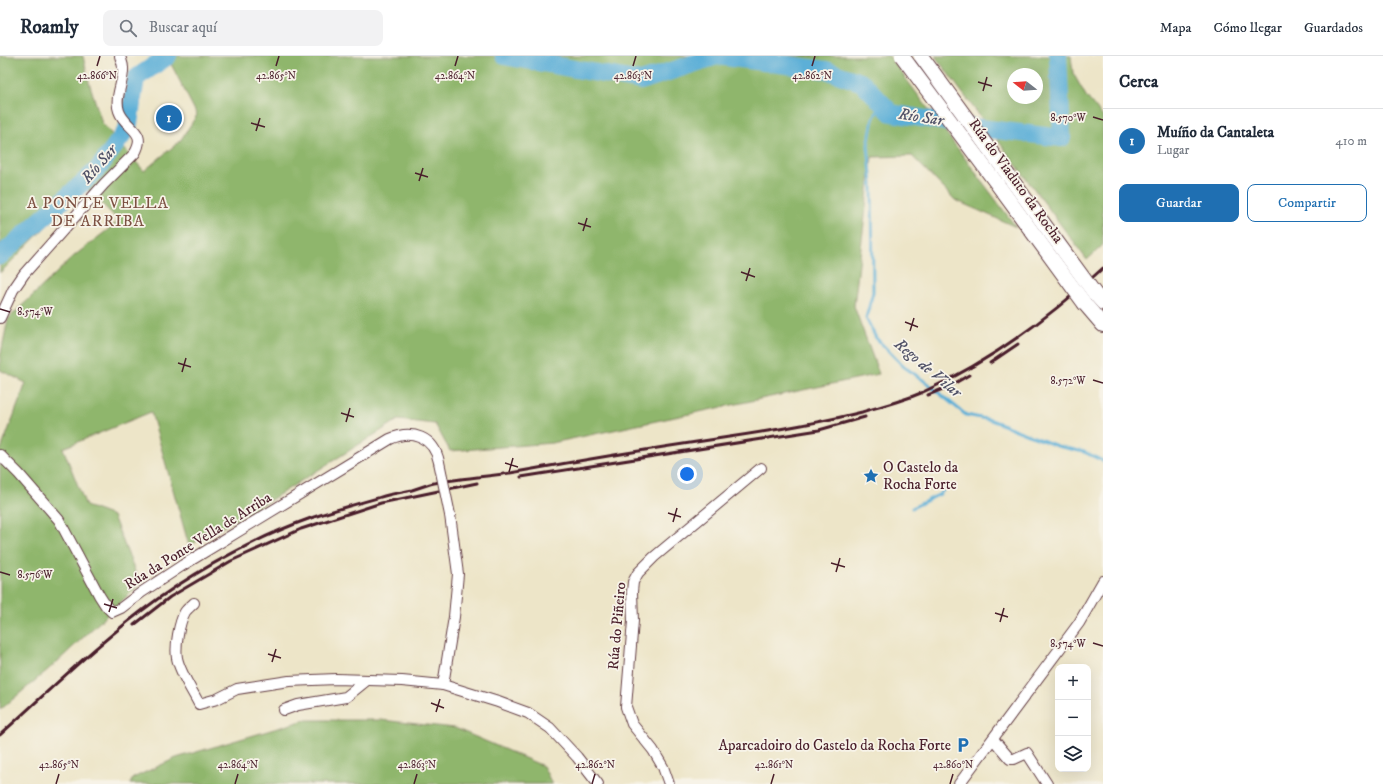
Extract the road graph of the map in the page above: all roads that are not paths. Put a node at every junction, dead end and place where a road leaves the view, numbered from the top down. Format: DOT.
graph roads {
  1 [pos="120,56"];
  2 [pos="902,56"];
  3 [pos="921,56"];
  4 [pos="1100,296"];
  5 [pos="0,318"];
  6 [pos="1102,327"];
  7 [pos="0,455"];
  8 [pos="761,468"];
  9 [pos="1103,581"];
  10 [pos="194,603"];
  11 [pos="367,680"];
  12 [pos="443,685"];
  13 [pos="284,710"];
  14 [pos="993,739"];
  15 [pos="598,784"];
  16 [pos="669,784"];
  17 [pos="959,784"];
  18 [pos="1046,784"];
  1 -- 5 [label="street"];
  2 -- 6 [label="highway, Rúa do Viaduto da Rocha, bridge"];
  3 -- 4 [label="highway, Rúa do Viaduto da Rocha, bridge"];
  7 -- 12 [label="street, Rúa da Ponte Vella de Arriba, bridge"];
  8 -- 16 [label="street, Rúa do Piñeiro"];
  9 -- 14 [label="street"];
  10 -- 11 [label="street"];
  11 -- 12 [label="street"];
  11 -- 13 [label="street"];
  12 -- 15 [label="street"];
  14 -- 17 [label="street"];
  14 -- 18 [label="street"];
}
